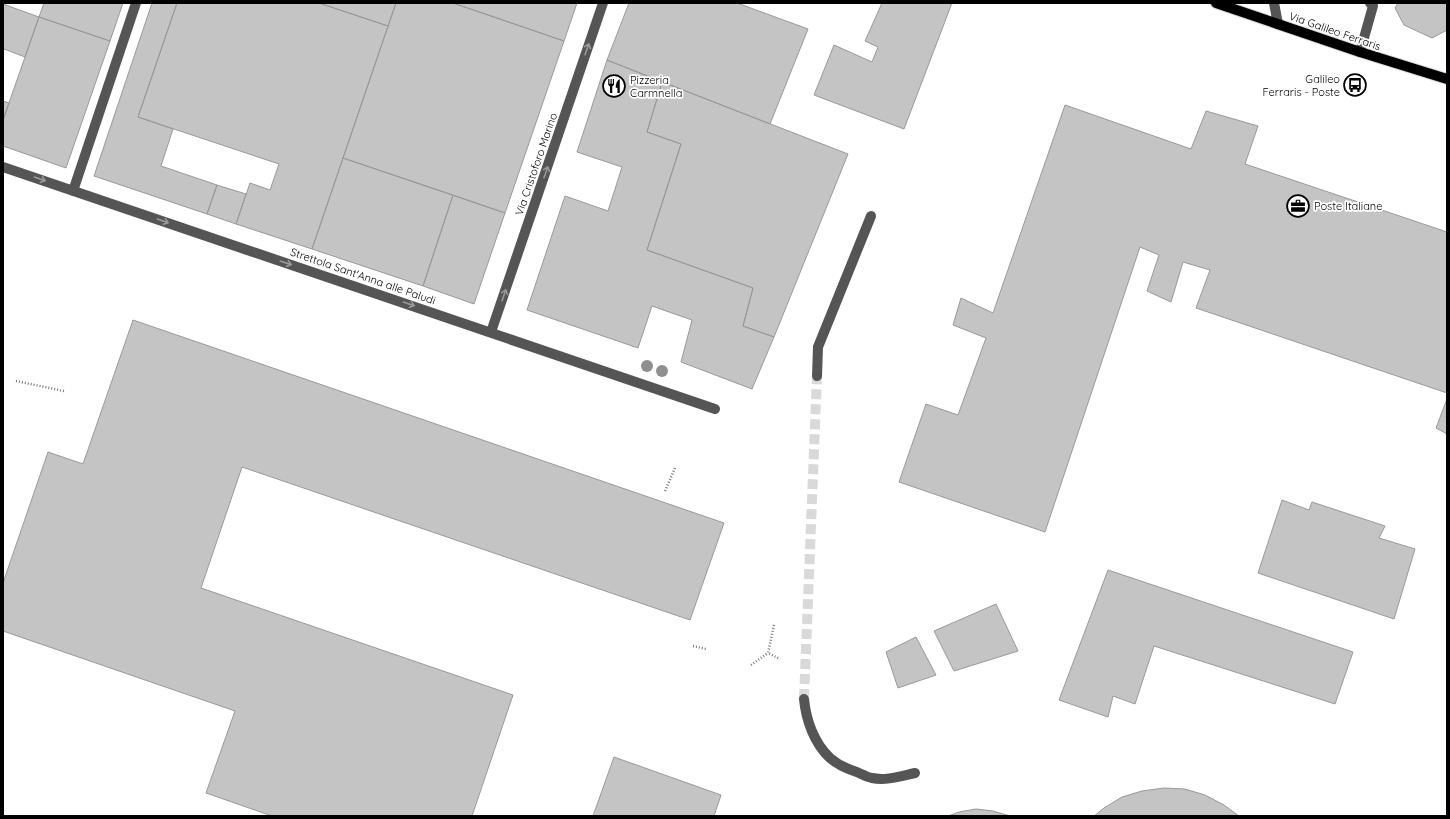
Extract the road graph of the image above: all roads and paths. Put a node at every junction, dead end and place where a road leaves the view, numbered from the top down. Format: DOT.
graph roads {
  1 [pos="136,3"];
  2 [pos="603,3"];
  3 [pos="1216,3"];
  4 [pos="1274,3"];
  5 [pos="1370,3"];
  6 [pos="1278,24"];
  7 [pos="1360,52"];
  8 [pos="1447,80"];
  9 [pos="3,167"];
  10 [pos="73,191"];
  11 [pos="872,216"];
  12 [pos="492,332"];
  13 [pos="817,376"];
  14 [pos="16,381"];
  15 [pos="64,391"];
  16 [pos="715,409"];
  17 [pos="675,468"];
  18 [pos="665,491"];
  19 [pos="774,625"];
  20 [pos="693,646"];
  21 [pos="706,650"];
  22 [pos="768,653"];
  23 [pos="780,659"];
  24 [pos="751,665"];
  25 [pos="804,699"];
  26 [pos="915,773"];
  1 -- 10 [label="street"];
  12 -- 2 [label="street, Via Cristoforo Marino, one-way"];
  3 -- 6 [label="main road, Via Galileo Ferraris"];
  4 -- 6 [label="street"];
  5 -- 7 [label="street"];
  6 -- 7 [label="main road, Via Galileo Ferraris"];
  7 -- 8 [label="main road, Via Galileo Ferraris"];
  9 -- 10 [label="street, Strettola Sant'Anna alle Paludi, one-way"];
  10 -- 12 [label="street, Strettola Sant'Anna alle Paludi, one-way"];
  11 -- 13 [label="street"];
  12 -- 16 [label="street, Strettola Sant'Anna alle Paludi"];
  14 -- 15 [label="path"];
  17 -- 18 [label="path"];
  19 -- 22 [label="path"];
  20 -- 21 [label="path"];
  22 -- 23 [label="path"];
  22 -- 24 [label="path"];
  25 -- 26 [label="street"];
}
